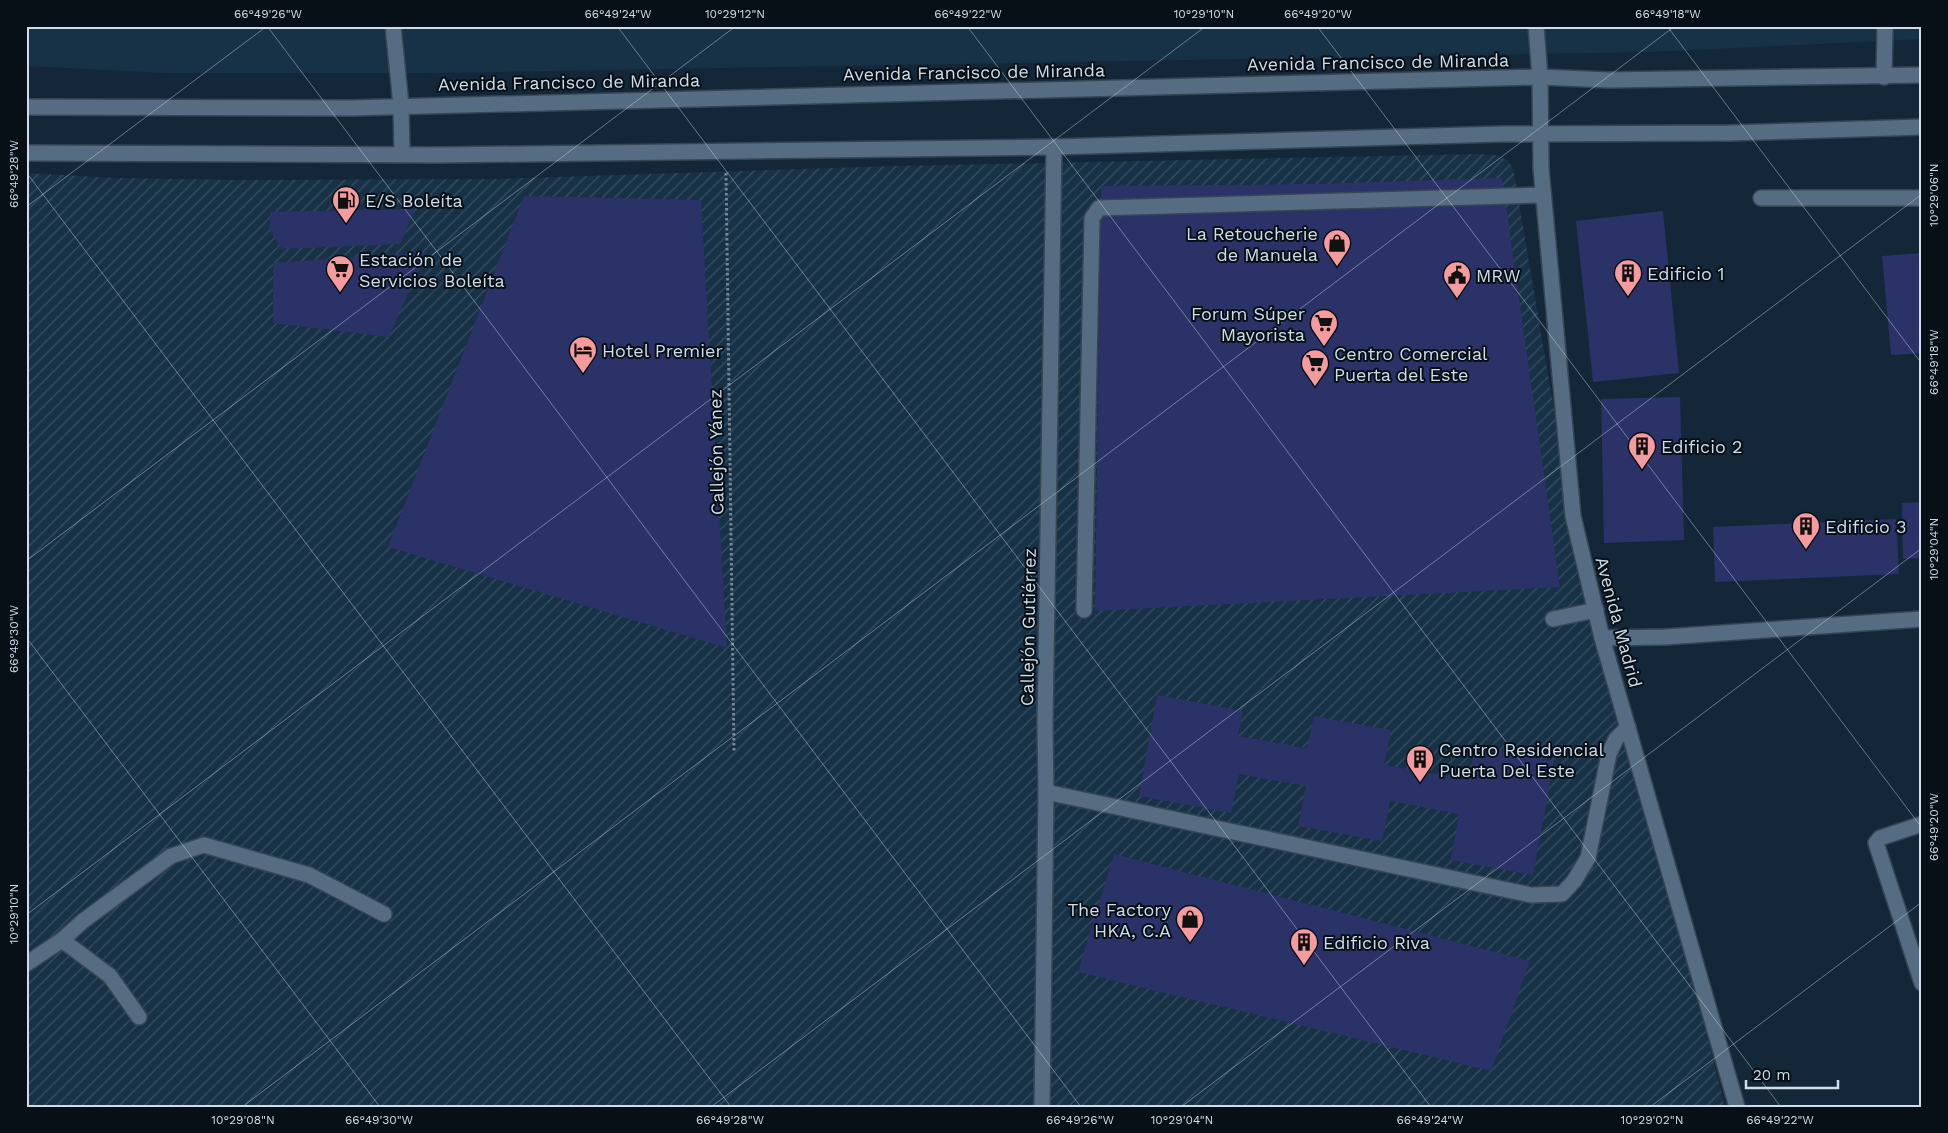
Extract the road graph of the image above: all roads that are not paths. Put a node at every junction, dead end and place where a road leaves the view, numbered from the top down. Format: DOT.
graph roads {
  1 [pos="393,26"];
  2 [pos="1536,26"];
  3 [pos="1885,26"];
  4 [pos="1922,75"];
  5 [pos="1540,77"];
  6 [pos="1884,77"];
  7 [pos="401,105"];
  8 [pos="26,107"];
  9 [pos="1922,127"];
  10 [pos="1541,133"];
  11 [pos="1054,147"];
  12 [pos="26,153"];
  13 [pos="402,154"];
  14 [pos="1543,195"];
  15 [pos="1761,198"];
  16 [pos="1922,198"];
  17 [pos="1084,610"];
  18 [pos="1596,610"];
  19 [pos="1552,619"];
  20 [pos="1922,619"];
  21 [pos="1602,638"];
  22 [pos="1628,727"];
  23 [pos="1046,792"];
  24 [pos="1922,824"];
  25 [pos="384,914"];
  26 [pos="62,940"];
  27 [pos="26,964"];
  28 [pos="1922,983"];
  29 [pos="139,1017"];
  30 [pos="1042,1107"];
  31 [pos="1737,1107"];
  1 -- 7 [label="main road"];
  2 -- 5 [label="main road, Avenida Madrid"];
  3 -- 6 [label="main road"];
  4 -- 6 [label="main road, Avenida Francisco de Miranda"];
  5 -- 6 [label="main road, Avenida Francisco de Miranda"];
  5 -- 7 [label="main road, Avenida Francisco de Miranda"];
  5 -- 10 [label="main road, Avenida Madrid"];
  7 -- 8 [label="main road, Avenida Francisco de Miranda"];
  7 -- 13 [label="main road"];
  9 -- 10 [label="main road"];
  10 -- 11 [label="main road"];
  10 -- 14 [label="main road, Avenida Madrid"];
  11 -- 13 [label="main road"];
  11 -- 23 [label="main road, Callejón Gutiérrez"];
  12 -- 13 [label="main road"];
  14 -- 17 [label="main road"];
  14 -- 18 [label="main road, Avenida Madrid"];
  15 -- 16 [label="main road"];
  18 -- 19 [label="main road"];
  18 -- 21 [label="main road, Avenida Madrid"];
  20 -- 21 [label="main road"];
  21 -- 22 [label="main road, Avenida Madrid"];
  22 -- 23 [label="main road"];
  22 -- 31 [label="main road, Avenida Madrid"];
  23 -- 30 [label="main road, Callejón Gutiérrez"];
  24 -- 28 [label="main road"];
  25 -- 26 [label="main road"];
  26 -- 27 [label="main road"];
  26 -- 29 [label="main road"];
}
